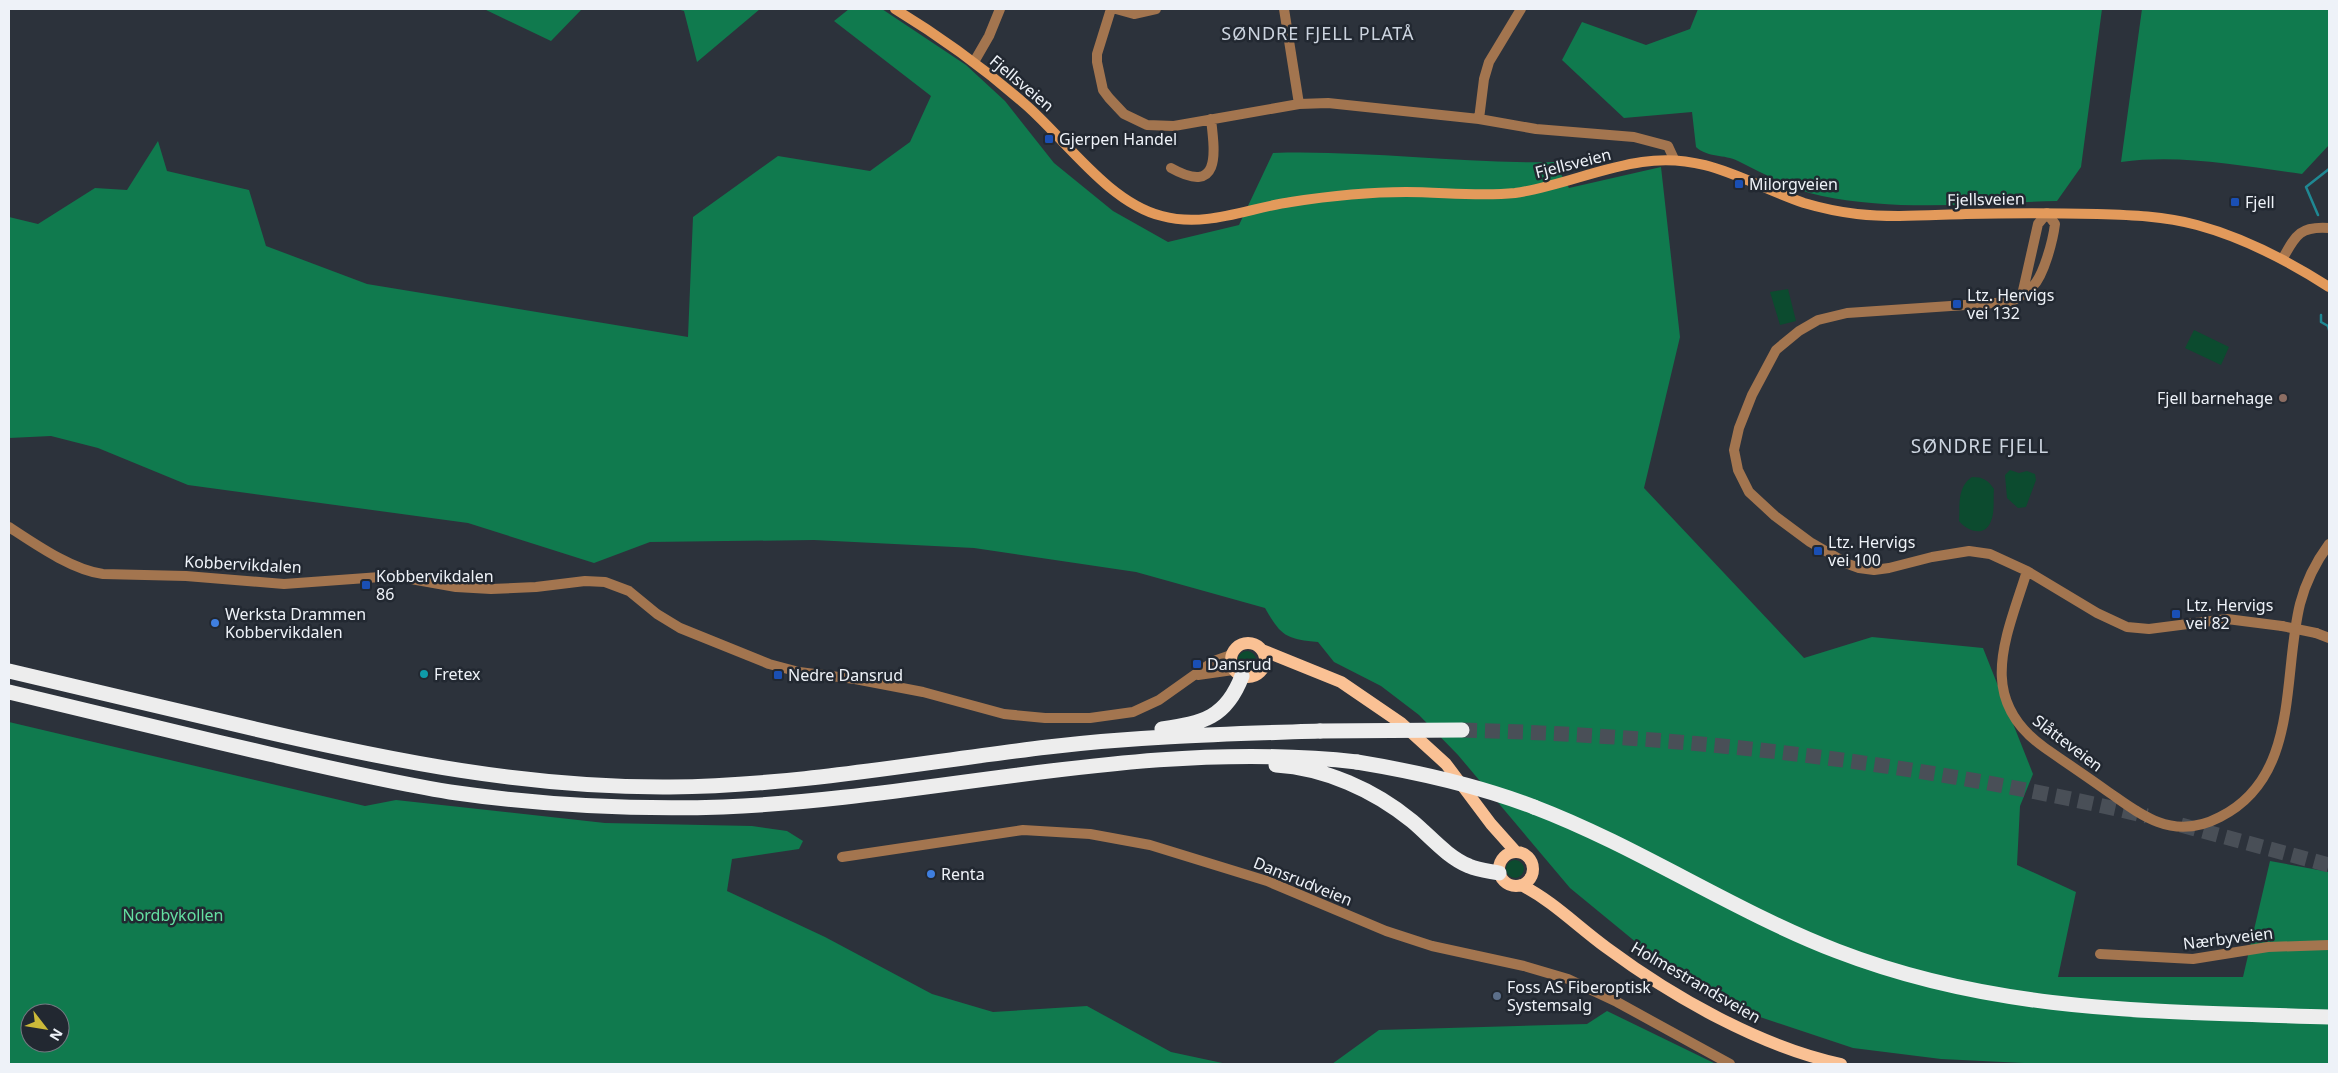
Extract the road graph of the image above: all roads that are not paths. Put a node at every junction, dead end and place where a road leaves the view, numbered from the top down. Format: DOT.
graph roads {
  1 [pos="895,9"];
  2 [pos="1000,9"];
  3 [pos="1111,9"];
  4 [pos="1116,9"];
  5 [pos="1156,9"];
  6 [pos="1284,9"];
  7 [pos="1521,9"];
  8 [pos="974,62"];
  9 [pos="1299,104"];
  10 [pos="1211,119"];
  11 [pos="1480,119"];
  12 [pos="1674,159"];
  13 [pos="1171,168"];
  14 [pos="2047,213"];
  15 [pos="2329,228"];
  16 [pos="2282,258"];
  17 [pos="2329,287"];
  18 [pos="2022,295"];
  19 [pos="9,527"];
  20 [pos="2329,544"];
  21 [pos="2027,572"];
  22 [pos="2329,638"];
  23 [pos="1262,650"];
  24 [pos="1231,655"];
  25 [pos="1292,662"];
  26 [pos="1263,668"];
  27 [pos="9,671"];
  28 [pos="1238,673"];
  29 [pos="1197,675"];
  30 [pos="9,692"];
  31 [pos="1462,730"];
  32 [pos="1049,747"];
  33 [pos="1172,758"];
  34 [pos="1491,824"];
  35 [pos="1516,852"];
  36 [pos="1503,857"];
  37 [pos="842,858"];
  38 [pos="1499,873"];
  39 [pos="1531,876"];
  40 [pos="1521,885"];
  41 [pos="1548,901"];
  42 [pos="2329,945"];
  43 [pos="2100,954"];
  44 [pos="2329,1017"];
  45 [pos="1730,1064"];
  46 [pos="1841,1064"];
  1 -- 8 [label="main road, Fjellsveien"];
  2 -- 8 [label="street"];
  3 -- 10 [label="street"];
  4 -- 5 [label="street"];
  6 -- 9 [label="street"];
  7 -- 11 [label="street"];
  8 -- 12 [label="main road, Fjellsveien"];
  9 -- 10 [label="street"];
  9 -- 11 [label="street"];
  10 -- 13 [label="street"];
  11 -- 12 [label="street"];
  12 -- 14 [label="main road, Fjellsveien"];
  14 -- 16 [label="main road, Fjellsveien"];
  14 -- 18 [label="street"];
  14 -- 18 [label="street"];
  15 -- 16 [label="street"];
  16 -- 17 [label="main road, Fjellsveien"];
  18 -- 21 [label="street"];
  19 -- 29 [label="street, Kobbervikdalen"];
  20 -- 21 [label="street, Slåtteveien"];
  21 -- 22 [label="street, bridge"];
  23 -- 24 [label="main road"];
  23 -- 25 [label="main road"];
  23 -- 26 [label="main road"];
  24 -- 28 [label="main road"];
  24 -- 29 [label="street, Kobbervikdalen"];
  25 -- 26 [label="main road"];
  25 -- 34 [label="main road"];
  26 -- 28 [label="main road"];
  27 -- 32 [label="highway"];
  28 -- 29 [label="street, Kobbervikdalen"];
  28 -- 32 [label="highway"];
  30 -- 33 [label="highway"];
  31 -- 32 [label="highway, bridge"];
  33 -- 38 [label="highway"];
  33 -- 44 [label="highway, bridge"];
  34 -- 35 [label="main road"];
  34 -- 36 [label="main road"];
  35 -- 36 [label="main road"];
  35 -- 39 [label="main road"];
  36 -- 38 [label="main road"];
  37 -- 45 [label="street, Dansrudveien"];
  38 -- 40 [label="main road"];
  39 -- 40 [label="main road"];
  39 -- 41 [label="main road, Holmestrandsveien"];
  40 -- 41 [label="main road, Holmestrandsveien"];
  41 -- 46 [label="main road, Holmestrandsveien"];
  42 -- 43 [label="street, Nærbyveien"];
}
